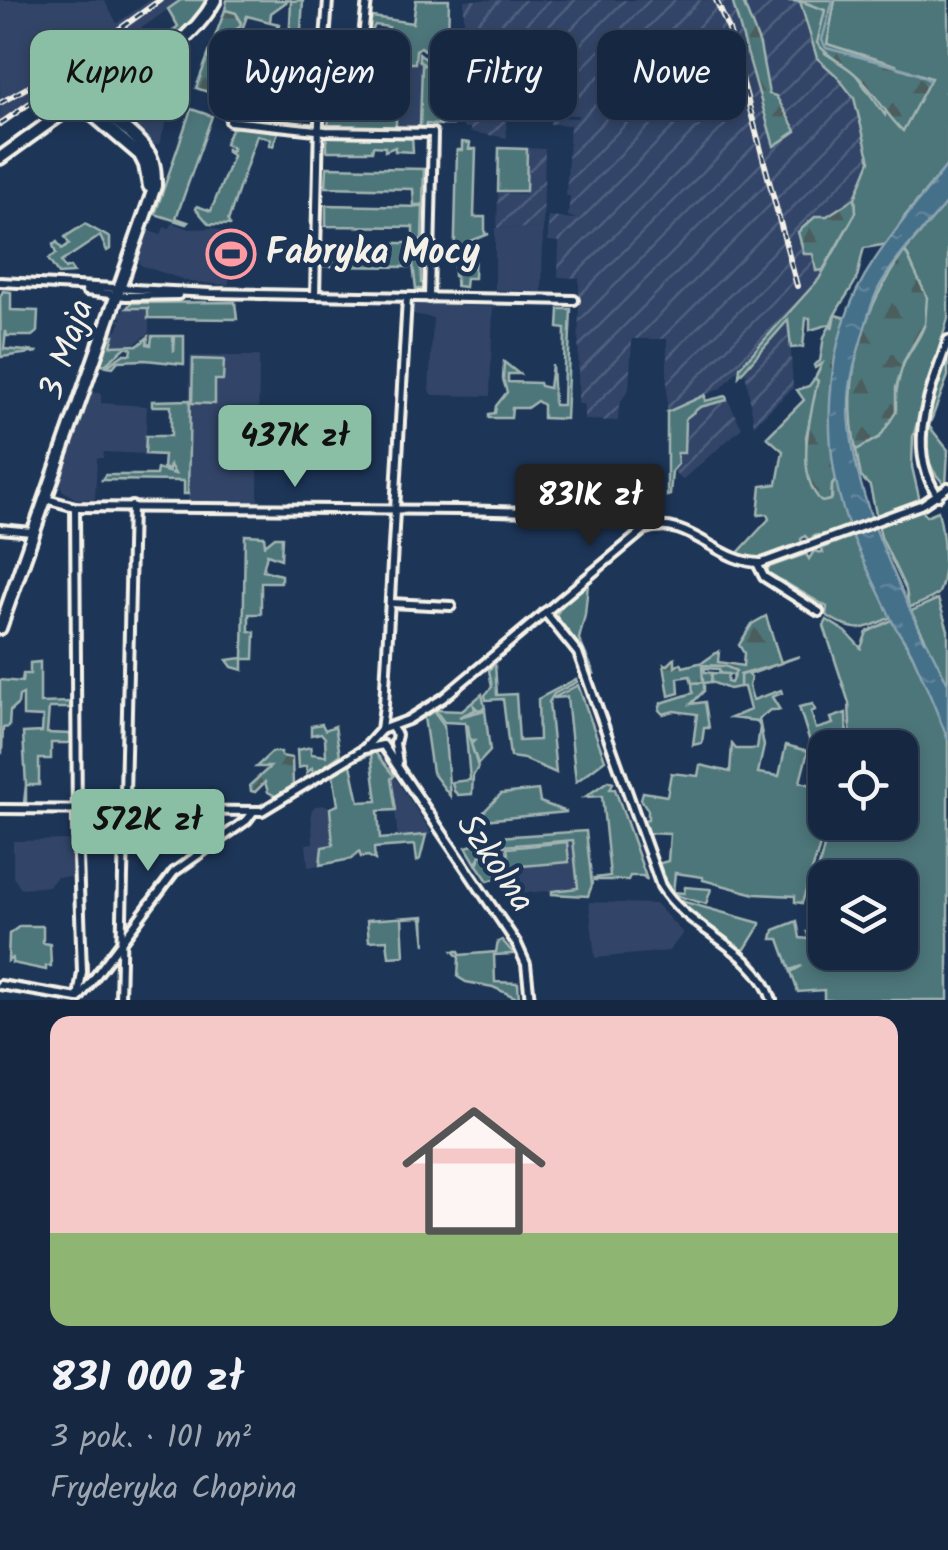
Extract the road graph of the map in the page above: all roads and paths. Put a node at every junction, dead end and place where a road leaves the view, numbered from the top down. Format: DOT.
graph roads {
  1 [pos="216,0"];
  2 [pos="328,0"];
  3 [pos="367,0"];
  4 [pos="326,30"];
  5 [pos="364,30"];
  6 [pos="189,35"];
  7 [pos="54,120"];
  8 [pos="98,120"];
  9 [pos="112,120"];
  10 [pos="320,120"];
  11 [pos="230,121"];
  12 [pos="319,130"];
  13 [pos="0,158"];
  14 [pos="149,202"];
  15 [pos="0,282"];
  16 [pos="117,292"];
  17 [pos="315,295"];
  18 [pos="407,298"];
  19 [pos="428,298"];
  20 [pos="574,300"];
  21 [pos="948,340"];
  22 [pos="948,487"];
  23 [pos="938,496"];
  24 [pos="46,499"];
  25 [pos="75,506"];
  26 [pos="132,506"];
  27 [pos="396,509"];
  28 [pos="653,526"];
  29 [pos="0,529"];
  30 [pos="34,532"];
  31 [pos="757,563"];
  32 [pos="390,603"];
  33 [pos="451,606"];
  34 [pos="545,612"];
  35 [pos="819,612"];
  36 [pos="0,628"];
  37 [pos="384,706"];
  38 [pos="408,720"];
  39 [pos="390,728"];
  40 [pos="380,732"];
  41 [pos="396,739"];
  42 [pos="384,745"];
  43 [pos="364,748"];
  44 [pos="398,764"];
  45 [pos="0,809"];
  46 [pos="77,810"];
  47 [pos="127,810"];
  48 [pos="253,812"];
  49 [pos="121,940"];
  50 [pos="94,975"];
  51 [pos="81,983"];
  52 [pos="0,985"];
  53 [pos="78,999"];
  54 [pos="120,1000"];
  55 [pos="530,1000"];
  56 [pos="772,1000"];
  1 -- 6 [label="street"];
  2 -- 4 [label="street"];
  3 -- 5 [label="street"];
  7 -- 13 [label="street"];
  8 -- 14 [label="street"];
  9 -- 14 [label="street, 3 Maja"];
  10 -- 12 [label="street"];
  11 -- 12 [label="street"];
  12 -- 17 [label="street"];
  12 -- 19 [label="street"];
  14 -- 16 [label="street, 3 Maja"];
  15 -- 16 [label="street"];
  16 -- 17 [label="street"];
  16 -- 24 [label="street, 3 Maja"];
  17 -- 18 [label="street"];
  18 -- 19 [label="street"];
  18 -- 27 [label="street"];
  19 -- 20 [label="street"];
  21 -- 23 [label="street"];
  22 -- 23 [label="street"];
  23 -- 31 [label="street"];
  24 -- 25 [label="street"];
  24 -- 30 [label="street, 3 Maja"];
  25 -- 26 [label="street"];
  25 -- 46 [label="street"];
  26 -- 27 [label="street"];
  26 -- 47 [label="street"];
  27 -- 28 [label="street"];
  27 -- 32 [label="street"];
  28 -- 31 [label="street"];
  28 -- 34 [label="street"];
  29 -- 30 [label="street"];
  30 -- 36 [label="street, 3 Maja"];
  31 -- 35 [label="street"];
  32 -- 33 [label="street"];
  32 -- 37 [label="street"];
  34 -- 38 [label="street"];
  34 -- 56 [label="street"];
  37 -- 39 [label="street"];
  37 -- 40 [label="street"];
  38 -- 39 [label="street"];
  38 -- 41 [label="street"];
  39 -- 40 [label="street"];
  39 -- 41 [label="street"];
  40 -- 42 [label="street, Szkolna"];
  40 -- 43 [label="street"];
  41 -- 42 [label="street"];
  41 -- 44 [label="street"];
  42 -- 43 [label="street"];
  42 -- 44 [label="street, Szkolna"];
  43 -- 48 [label="street"];
  44 -- 55 [label="street, Szkolna"];
  45 -- 46 [label="street"];
  46 -- 47 [label="street"];
  46 -- 51 [label="street"];
  47 -- 48 [label="street"];
  47 -- 49 [label="street"];
  48 -- 49 [label="street"];
  49 -- 50 [label="street"];
  49 -- 54 [label="street"];
  50 -- 51 [label="street"];
  50 -- 53 [label="street"];
  51 -- 53 [label="street"];
  52 -- 53 [label="street"];
}
